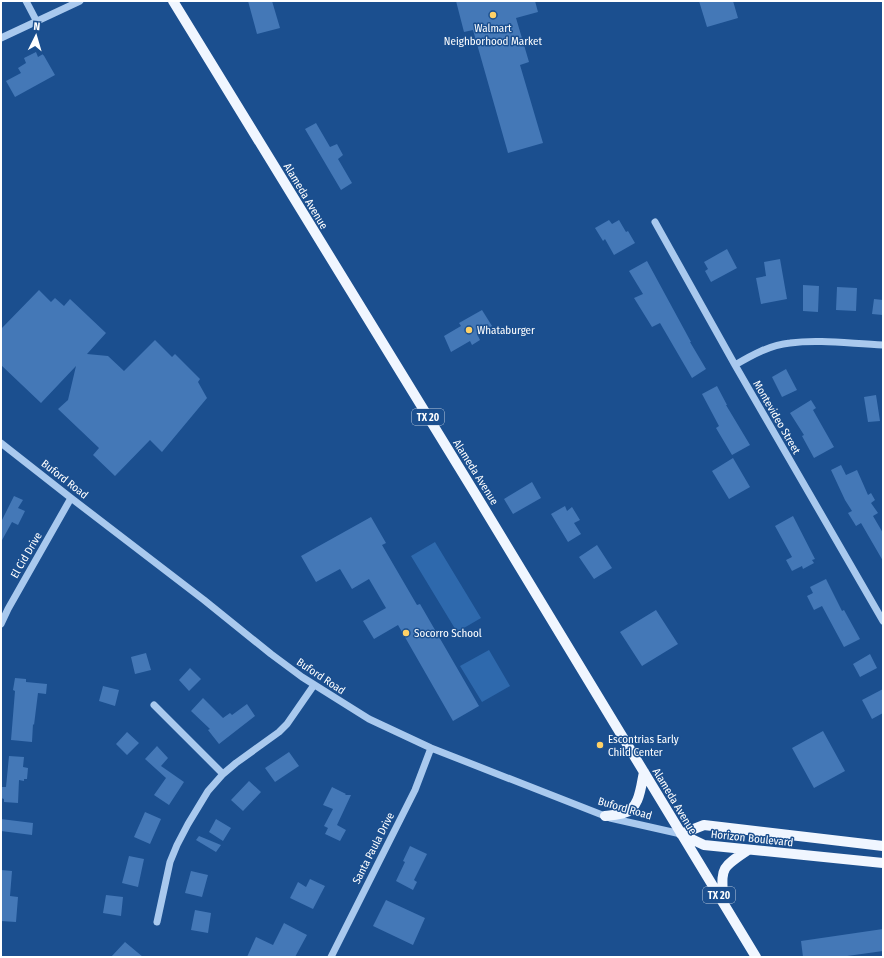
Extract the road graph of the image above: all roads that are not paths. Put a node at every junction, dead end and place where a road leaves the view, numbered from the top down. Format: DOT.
graph roads {
  1 [pos="26,1"];
  2 [pos="80,1"];
  3 [pos="173,1"];
  4 [pos="179,6"];
  5 [pos="37,22"];
  6 [pos="1,38"];
  7 [pos="655,222"];
  8 [pos="883,345"];
  9 [pos="735,365"];
  10 [pos="1,443"];
  11 [pos="71,498"];
  12 [pos="883,621"];
  13 [pos="1,624"];
  14 [pos="314,685"];
  15 [pos="154,705"];
  16 [pos="431,748"];
  17 [pos="644,772"];
  18 [pos="223,774"];
  19 [pos="605,816"];
  20 [pos="681,834"];
  21 [pos="883,846"];
  22 [pos="748,850"];
  23 [pos="883,863"];
  24 [pos="724,903"];
  25 [pos="157,922"];
  26 [pos="331,957"];
  27 [pos="756,957"];
  1 -- 5 [label="street"];
  2 -- 5 [label="street"];
  3 -- 4 [label="main road, Alameda Avenue / TX 20"];
  4 -- 17 [label="main road, Alameda Avenue / TX 20"];
  5 -- 6 [label="street"];
  7 -- 9 [label="street, Montevideo Street"];
  8 -- 9 [label="street"];
  9 -- 12 [label="street, Montevideo Street"];
  10 -- 11 [label="street, Buford Road"];
  11 -- 13 [label="street, El Cid Drive"];
  11 -- 14 [label="street, Buford Road"];
  14 -- 16 [label="street, Buford Road"];
  14 -- 18 [label="street"];
  15 -- 18 [label="street"];
  16 -- 19 [label="street, Buford Road"];
  16 -- 26 [label="street, Santa Paula Drive"];
  17 -- 19 [label="main road"];
  17 -- 20 [label="main road, Alameda Avenue / TX 20"];
  18 -- 25 [label="street"];
  19 -- 20 [label="street, Buford Road"];
  20 -- 21 [label="main road, Horizon Boulevard"];
  20 -- 22 [label="main road, Horizon Boulevard"];
  20 -- 24 [label="main road, Alameda Avenue / TX 20"];
  22 -- 23 [label="main road, Horizon Boulevard"];
  22 -- 24 [label="main road"];
  24 -- 27 [label="main road, Alameda Avenue / TX 20"];
}
